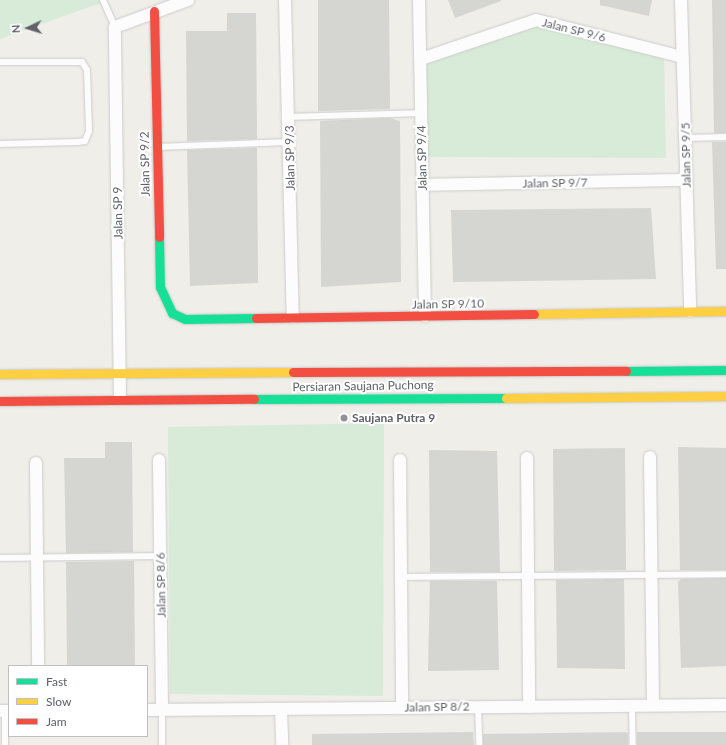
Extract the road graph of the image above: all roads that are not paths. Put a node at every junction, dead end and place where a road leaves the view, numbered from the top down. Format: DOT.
graph roads {
  1 [pos="103,0"];
  2 [pos="188,0"];
  3 [pos="285,0"];
  4 [pos="418,0"];
  5 [pos="681,0"];
  6 [pos="154,11"];
  7 [pos="115,27"];
  8 [pos="682,57"];
  9 [pos="421,59"];
  10 [pos="0,62"];
  11 [pos="421,113"];
  12 [pos="289,117"];
  13 [pos="726,137"];
  14 [pos="686,138"];
  15 [pos="289,142"];
  16 [pos="0,144"];
  17 [pos="157,147"];
  18 [pos="686,180"];
  19 [pos="423,185"];
  20 [pos="690,310"];
  21 [pos="726,311"];
  22 [pos="172,313"];
  23 [pos="425,316"];
  24 [pos="293,317"];
  25 [pos="726,370"];
  26 [pos="120,373"];
  27 [pos="0,374"];
  28 [pos="726,396"];
  29 [pos="120,399"];
  30 [pos="0,401"];
  31 [pos="650,457"];
  32 [pos="527,458"];
  33 [pos="159,460"];
  34 [pos="400,460"];
  35 [pos="36,463"];
  36 [pos="160,556"];
  37 [pos="0,558"];
  38 [pos="37,558"];
  39 [pos="726,574"];
  40 [pos="652,575"];
  41 [pos="528,576"];
  42 [pos="401,577"];
  43 [pos="38,665"];
  44 [pos="726,705"];
  45 [pos="632,706"];
  46 [pos="653,706"];
  47 [pos="478,707"];
  48 [pos="530,707"];
  49 [pos="402,708"];
  50 [pos="281,709"];
  51 [pos="148,710"];
  52 [pos="162,710"];
  53 [pos="4,711"];
  54 [pos="5,745"];
  55 [pos="162,745"];
  56 [pos="282,745"];
  57 [pos="479,745"];
  58 [pos="633,745"];
  1 -- 7 [label="lane"];
  2 -- 6 [label="street"];
  3 -- 12 [label="street, Jalan SP 9/3"];
  4 -- 9 [label="street, Jalan SP 9/4"];
  5 -- 8 [label="street, Jalan SP 9/5"];
  6 -- 7 [label="street"];
  6 -- 17 [label="street, Jalan SP 9/2"];
  7 -- 26 [label="street, Jalan SP 9"];
  8 -- 9 [label="street, Jalan SP 9/6"];
  8 -- 14 [label="street, Jalan SP 9/5"];
  9 -- 11 [label="street, Jalan SP 9/4"];
  10 -- 16 [label="lane"];
  11 -- 12 [label="lane"];
  11 -- 19 [label="street, Jalan SP 9/4"];
  12 -- 15 [label="street, Jalan SP 9/3"];
  13 -- 14 [label="lane"];
  14 -- 18 [label="street, Jalan SP 9/5"];
  15 -- 17 [label="lane"];
  15 -- 24 [label="street, Jalan SP 9/3"];
  17 -- 22 [label="street, Jalan SP 9/2"];
  18 -- 19 [label="street, Jalan SP 9/7"];
  18 -- 20 [label="street, Jalan SP 9/5"];
  19 -- 23 [label="street, Jalan SP 9/4"];
  20 -- 21 [label="street, Jalan SP 9/10"];
  20 -- 23 [label="street, Jalan SP 9/10"];
  22 -- 24 [label="street, Jalan SP 9/10"];
  23 -- 24 [label="street, Jalan SP 9/10"];
  25 -- 26 [label="street, Persiaran Saujana Puchong"];
  26 -- 27 [label="street, Persiaran Saujana Puchong"];
  26 -- 29 [label="street, Jalan SP 9"];
  28 -- 29 [label="street, Persiaran Saujana Puchong"];
  29 -- 30 [label="street, Persiaran Saujana Puchong"];
  31 -- 40 [label="street"];
  32 -- 41 [label="street"];
  33 -- 36 [label="street, Jalan SP 8/6"];
  34 -- 42 [label="street"];
  35 -- 38 [label="street"];
  36 -- 38 [label="lane"];
  36 -- 52 [label="street, Jalan SP 8/6"];
  37 -- 38 [label="lane"];
  38 -- 43 [label="street"];
  39 -- 40 [label="lane"];
  40 -- 41 [label="lane"];
  40 -- 46 [label="street"];
  41 -- 42 [label="lane"];
  41 -- 48 [label="street"];
  42 -- 49 [label="street"];
  44 -- 46 [label="street, Jalan SP 8/2"];
  45 -- 46 [label="street, Jalan SP 8/2"];
  45 -- 48 [label="street, Jalan SP 8/2"];
  45 -- 58 [label="lane"];
  47 -- 48 [label="street, Jalan SP 8/2"];
  47 -- 49 [label="street, Jalan SP 8/2"];
  47 -- 57 [label="lane"];
  49 -- 50 [label="street, Jalan SP 8/2"];
  50 -- 52 [label="street, Jalan SP 8/2"];
  50 -- 56 [label="street"];
  51 -- 52 [label="street, Jalan SP 8/2"];
  52 -- 55 [label="lane"];
  53 -- 54 [label="lane"];
}
